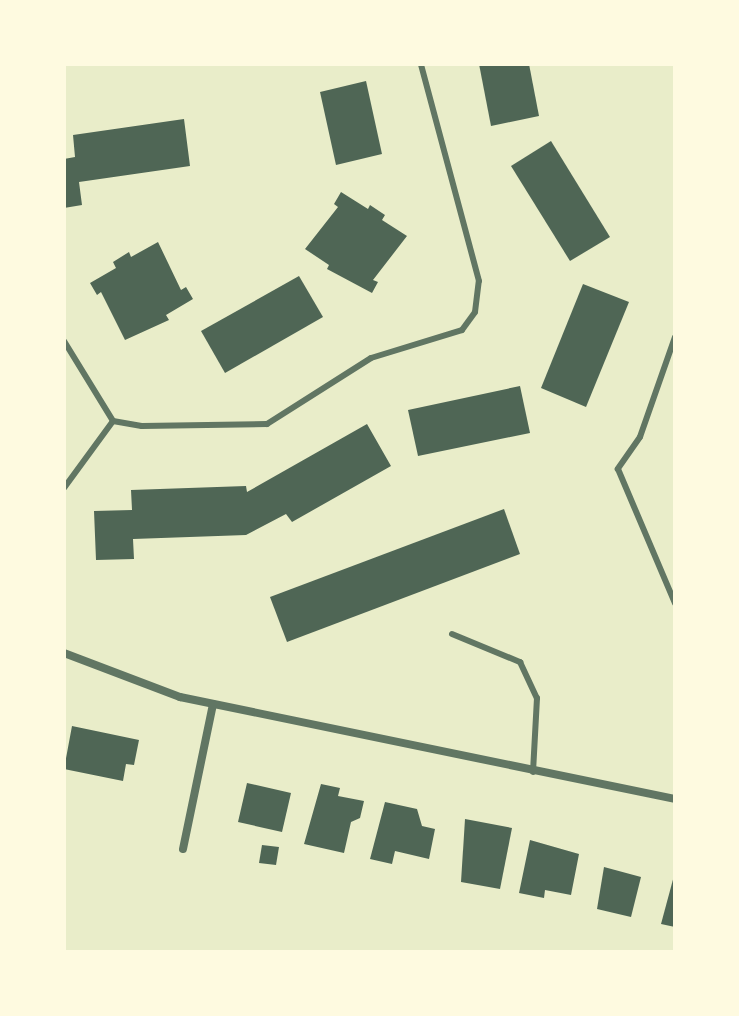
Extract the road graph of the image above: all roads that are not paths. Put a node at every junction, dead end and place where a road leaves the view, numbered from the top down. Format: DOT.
graph roads {
  1 [pos="421,64"];
  2 [pos="675,337"];
  3 [pos="64,341"];
  4 [pos="113,421"];
  5 [pos="64,488"];
  6 [pos="675,603"];
  7 [pos="452,634"];
  8 [pos="64,653"];
  9 [pos="213,704"];
  10 [pos="533,772"];
  11 [pos="675,799"];
  12 [pos="183,849"];
  1 -- 4 [label="lane"];
  2 -- 6 [label="lane"];
  3 -- 4 [label="lane"];
  4 -- 5 [label="lane"];
  7 -- 10 [label="lane"];
  8 -- 9 [label="street"];
  9 -- 10 [label="street"];
  9 -- 12 [label="street"];
  10 -- 11 [label="street"];
}
